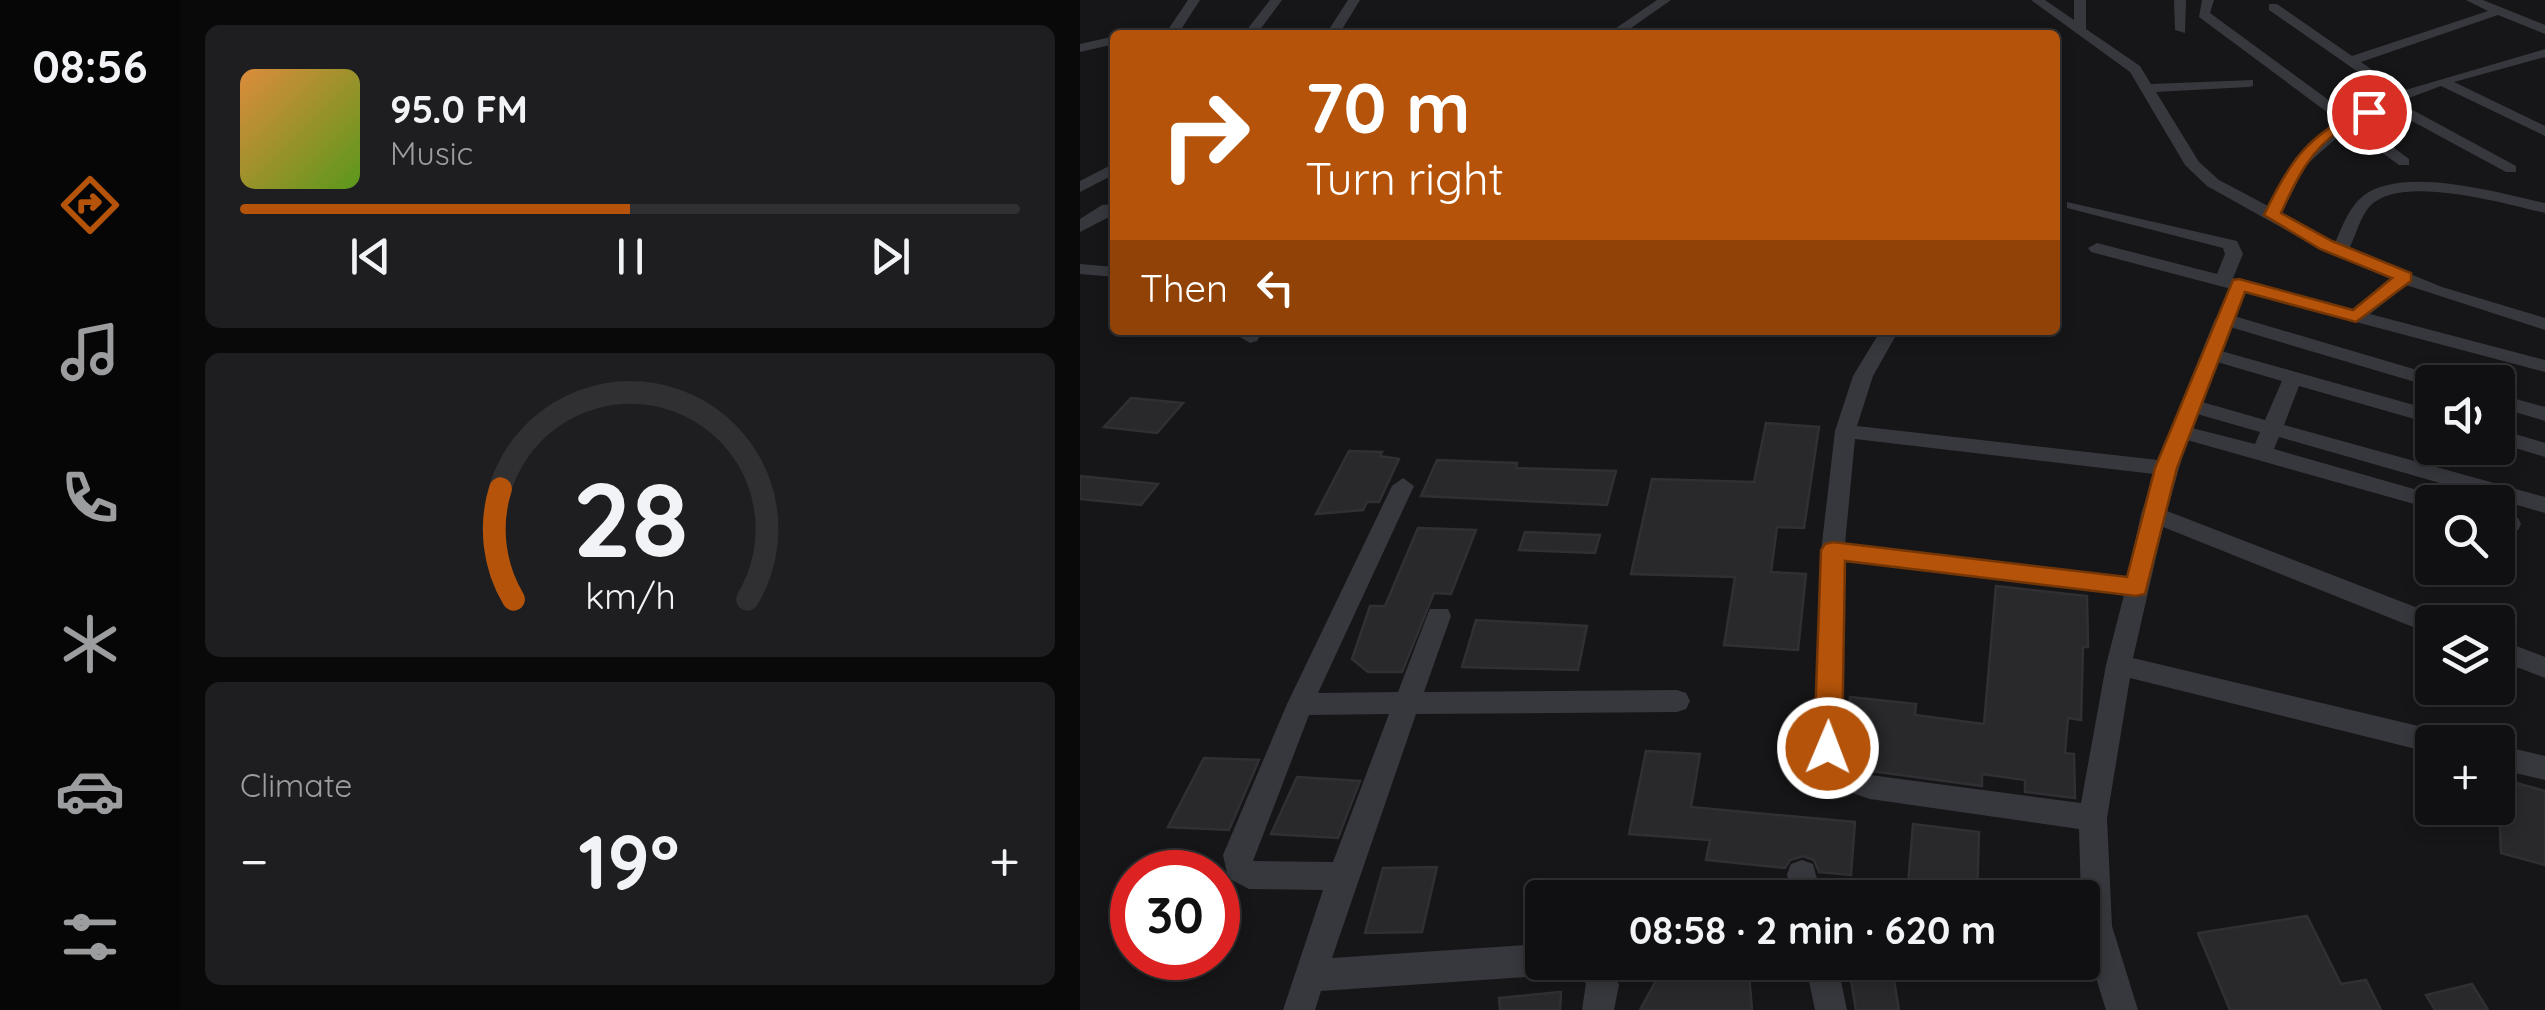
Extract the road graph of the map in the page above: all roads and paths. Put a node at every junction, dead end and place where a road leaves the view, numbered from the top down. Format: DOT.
graph roads {
  1 [pos="1194,0"];
  2 [pos="1276,0"];
  3 [pos="1340,0"];
  4 [pos="1354,0"];
  5 [pos="1666,0"];
  6 [pos="2037,0"];
  7 [pos="2080,0"];
  8 [pos="2180,0"];
  9 [pos="2208,0"];
  10 [pos="2472,0"];
  11 [pos="2274,6"];
  12 [pos="2499,11"];
  13 [pos="2080,28"];
  14 [pos="1175,30"];
  15 [pos="1253,30"];
  16 [pos="1341,30"];
  17 [pos="1620,30"];
  18 [pos="2180,30"];
  19 [pos="2545,30"];
  20 [pos="1110,41"];
  21 [pos="1080,48"];
  22 [pos="2545,53"];
  23 [pos="2351,61"];
  24 [pos="2444,82"];
  25 [pos="2248,83"];
  26 [pos="2146,88"];
  27 [pos="2395,99"];
  28 [pos="2349,120"];
  29 [pos="2545,132"];
  30 [pos="2404,162"];
  31 [pos="2510,169"];
  32 [pos="1110,171"];
  33 [pos="1080,187"];
  34 [pos="1080,204"];
  35 [pos="2073,205"];
  36 [pos="1110,208"];
  37 [pos="2545,208"];
  38 [pos="1110,209"];
  39 [pos="2272,215"];
  40 [pos="1080,226"];
  41 [pos="2097,248"];
  42 [pos="2340,250"];
  43 [pos="1080,269"];
  44 [pos="1110,272"];
  45 [pos="2404,277"];
  46 [pos="2231,282"];
  47 [pos="2356,316"];
  48 [pos="2224,319"];
  49 [pos="2545,324"];
  50 [pos="1887,335"];
  51 [pos="2213,355"];
  52 [pos="2545,366"];
  53 [pos="2415,376"];
  54 [pos="2292,377"];
  55 [pos="2515,405"];
  56 [pos="2192,406"];
  57 [pos="2415,412"];
  58 [pos="2545,414"];
  59 [pos="2273,429"];
  60 [pos="1845,431"];
  61 [pos="2180,432"];
  62 [pos="2515,441"];
  63 [pos="2545,450"];
  64 [pos="2262,453"];
  65 [pos="2166,468"];
  66 [pos="1403,486"];
  67 [pos="2415,497"];
  68 [pos="2545,505"];
  69 [pos="2152,514"];
  70 [pos="1833,550"];
  71 [pos="2136,587"];
  72 [pos="1439,616"];
  73 [pos="2415,617"];
  74 [pos="2515,657"];
  75 [pos="2119,665"];
  76 [pos="2545,668"];
  77 [pos="1677,701"];
  78 [pos="1300,704"];
  79 [pos="1407,705"];
  80 [pos="2415,737"];
  81 [pos="2515,761"];
  82 [pos="2545,768"];
  83 [pos="2093,818"];
  84 [pos="1342,876"];
  85 [pos="1525,961"];
  86 [pos="1310,976"];
  87 [pos="1600,980"];
  88 [pos="1825,980"];
  89 [pos="1300,1010"];
  90 [pos="1598,1010"];
  91 [pos="1831,1010"];
  92 [pos="2122,1010"];
  1 -- 14 [label="street"];
  2 -- 15 [label="street"];
  3 -- 4 [label="street"];
  4 -- 16 [label="street"];
  5 -- 17 [label="street"];
  6 -- 13 [label="street"];
  7 -- 13 [label="street"];
  8 -- 18 [label="street"];
  9 -- 28 [label="street"];
  10 -- 12 [label="street"];
  11 -- 23 [label="street"];
  12 -- 19 [label="street"];
  12 -- 23 [label="street"];
  13 -- 26 [label="street"];
  20 -- 21 [label="street"];
  22 -- 24 [label="street"];
  23 -- 27 [label="street"];
  24 -- 27 [label="street"];
  24 -- 29 [label="street"];
  25 -- 26 [label="street"];
  26 -- 39 [label="street"];
  27 -- 28 [label="street"];
  27 -- 31 [label="street"];
  28 -- 30 [label="street"];
  28 -- 39 [label="street"];
  32 -- 33 [label="street"];
  34 -- 36 [label="street"];
  35 -- 46 [label="street"];
  37 -- 42 [label="street"];
  38 -- 40 [label="street"];
  39 -- 42 [label="street"];
  41 -- 46 [label="street"];
  42 -- 45 [label="street"];
  43 -- 44 [label="street"];
  45 -- 47 [label="street"];
  45 -- 49 [label="street"];
  46 -- 47 [label="street"];
  46 -- 48 [label="street"];
  47 -- 52 [label="street"];
  48 -- 51 [label="street"];
  48 -- 53 [label="street"];
  50 -- 60 [label="street"];
  51 -- 54 [label="street"];
  51 -- 56 [label="street"];
  54 -- 57 [label="street"];
  54 -- 59 [label="street"];
  55 -- 58 [label="street"];
  56 -- 59 [label="street"];
  56 -- 61 [label="street"];
  59 -- 64 [label="street"];
  59 -- 68 [label="street"];
  60 -- 65 [label="street"];
  60 -- 70 [label="street"];
  61 -- 64 [label="street"];
  61 -- 65 [label="street"];
  62 -- 63 [label="street"];
  64 -- 67 [label="street"];
  65 -- 69 [label="street"];
  66 -- 78 [label="street"];
  69 -- 71 [label="street"];
  69 -- 73 [label="street"];
  70 -- 71 [label="street"];
  70 -- 83 [label="street"];
  71 -- 75 [label="street"];
  72 -- 79 [label="street"];
  74 -- 76 [label="street"];
  75 -- 80 [label="street"];
  75 -- 83 [label="street"];
  77 -- 79 [label="street"];
  78 -- 79 [label="street"];
  78 -- 84 [label="street"];
  79 -- 84 [label="street"];
  81 -- 82 [label="street"];
  83 -- 92 [label="street"];
  84 -- 86 [label="street"];
  85 -- 86 [label="street"];
  86 -- 89 [label="street"];
  87 -- 90 [label="street"];
  88 -- 91 [label="street"];
}
